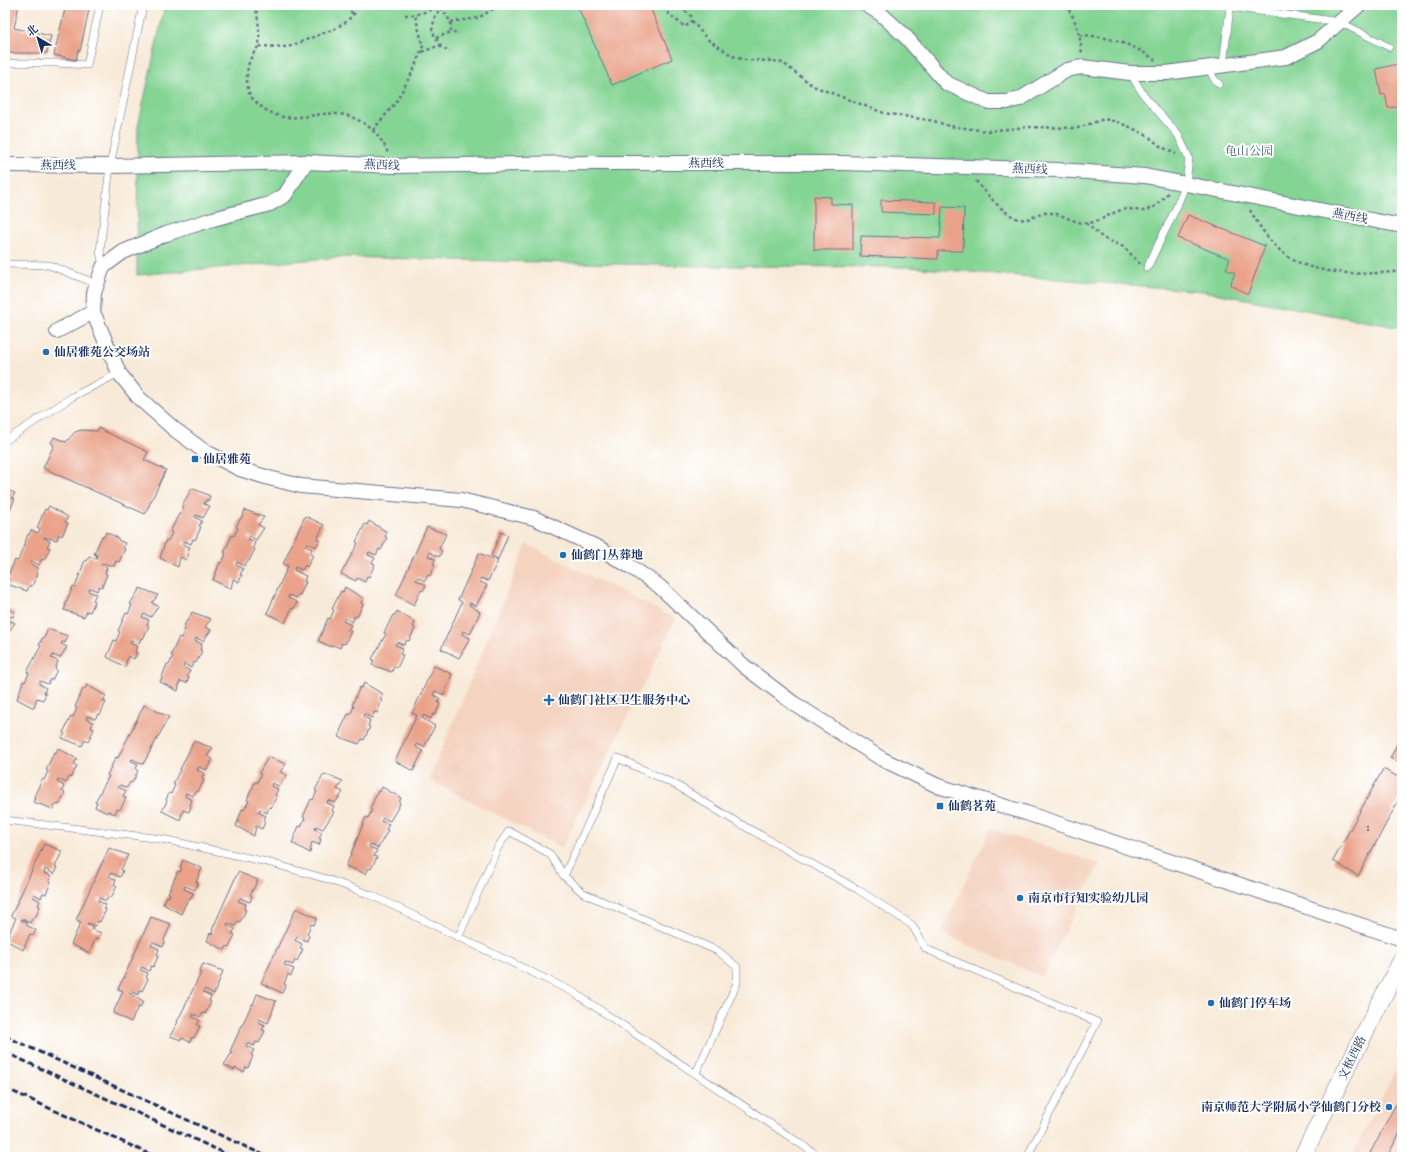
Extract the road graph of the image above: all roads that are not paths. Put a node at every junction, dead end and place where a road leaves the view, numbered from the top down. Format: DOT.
graph roads {
  1 [pos="100,5"];
  2 [pos="143,5"];
  3 [pos="867,5"];
  4 [pos="1359,5"];
  5 [pos="1340,22"];
  6 [pos="1389,47"];
  7 [pos="5,63"];
  8 [pos="1224,66"];
  9 [pos="1209,68"];
  10 [pos="1130,73"];
  11 [pos="1219,84"];
  12 [pos="306,162"];
  13 [pos="5,165"];
  14 [pos="110,166"];
  15 [pos="1186,183"];
  16 [pos="1402,226"];
  17 [pos="5,264"];
  18 [pos="104,267"];
  19 [pos="1147,268"];
  20 [pos="97,284"];
  21 [pos="93,312"];
  22 [pos="57,331"];
  23 [pos="119,373"];
  24 [pos="5,441"];
  25 [pos="5,820"];
  26 [pos="564,876"];
  27 [pos="458,938"];
  28 [pos="1402,939"];
  29 [pos="1402,959"];
  30 [pos="696,1074"];
  31 [pos="820,1157"];
  32 [pos="1027,1157"];
  33 [pos="1302,1157"];
  1 -- 7 [label="lane"];
  2 -- 14 [label="lane"];
  3 -- 10 [label="street"];
  4 -- 5 [label="street"];
  5 -- 6 [label="lane"];
  5 -- 8 [label="street"];
  5 -- 8 [label="lane"];
  8 -- 9 [label="street"];
  9 -- 10 [label="street"];
  9 -- 11 [label="lane"];
  10 -- 15 [label="lane"];
  12 -- 14 [label="street, 燕西线"];
  12 -- 15 [label="street, 燕西线"];
  12 -- 18 [label="street"];
  13 -- 14 [label="street, 燕西线"];
  14 -- 18 [label="lane"];
  15 -- 16 [label="street, 燕西线"];
  15 -- 19 [label="lane"];
  17 -- 20 [label="lane"];
  18 -- 20 [label="street"];
  20 -- 21 [label="street"];
  21 -- 22 [label="street"];
  21 -- 23 [label="street"];
  23 -- 24 [label="lane"];
  23 -- 28 [label="street"];
  25 -- 27 [label="lane"];
  26 -- 27 [label="lane"];
  26 -- 30 [label="lane"];
  26 -- 32 [label="lane"];
  27 -- 30 [label="lane"];
  29 -- 33 [label="street, 文枢西路"];
  30 -- 31 [label="lane"];
}
